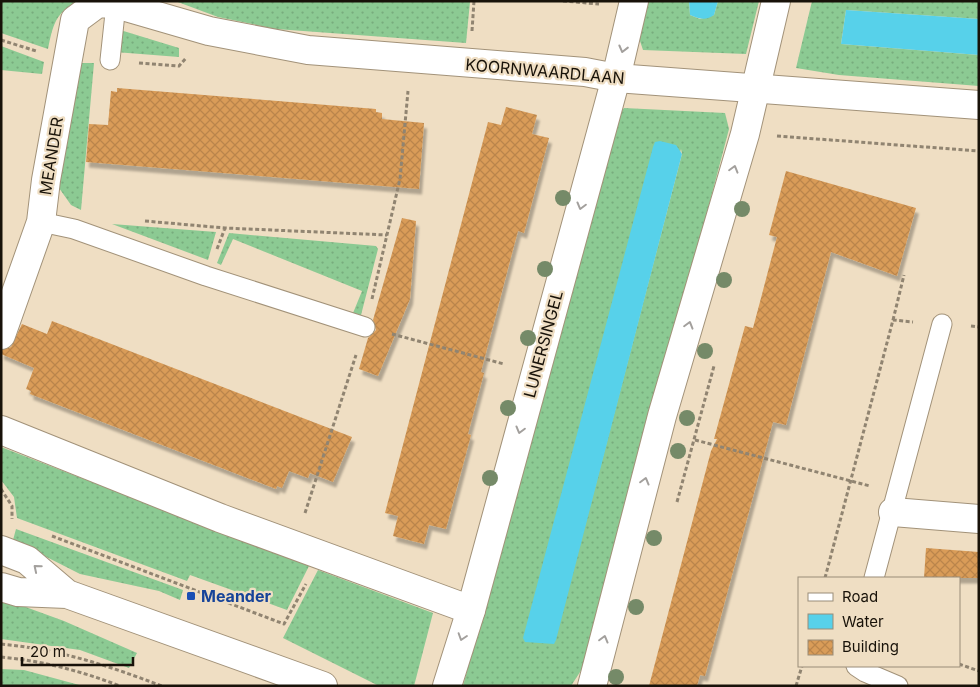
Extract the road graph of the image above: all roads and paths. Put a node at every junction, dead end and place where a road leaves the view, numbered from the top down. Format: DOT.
graph roads {
  1 [pos="562,1"];
  2 [pos="634,1"];
  3 [pos="776,1"];
  4 [pos="116,3"];
  5 [pos="602,4"];
  6 [pos="411,58"];
  7 [pos="110,60"];
  8 [pos="616,78"];
  9 [pos="756,89"];
  10 [pos="979,105"];
  11 [pos="745,134"];
  12 [pos="979,151"];
  13 [pos="139,221"];
  14 [pos="41,222"];
  15 [pos="387,235"];
  16 [pos="904,275"];
  17 [pos="893,320"];
  18 [pos="942,324"];
  19 [pos="365,327"];
  20 [pos="979,327"];
  21 [pos="1,334"];
  22 [pos="507,364"];
  23 [pos="1,430"];
  24 [pos="694,440"];
  25 [pos="851,481"];
  26 [pos="1,490"];
  27 [pos="895,503"];
  28 [pos="303,519"];
  29 [pos="979,519"];
  30 [pos="13,526"];
  31 [pos="49,535"];
  32 [pos="1,550"];
  33 [pos="322,555"];
  34 [pos="825,577"];
  35 [pos="874,577"];
  36 [pos="1,586"];
  37 [pos="67,594"];
  38 [pos="471,610"];
  39 [pos="1,644"];
  40 [pos="1,657"];
  41 [pos="960,664"];
  42 [pos="802,667"];
  43 [pos="858,667"];
  44 [pos="979,671"];
  45 [pos="120,686"];
  46 [pos="162,686"];
  47 [pos="323,686"];
  48 [pos="447,686"];
  49 [pos="592,686"];
  50 [pos="796,686"];
  51 [pos="898,686"];
  1 -- 5 [label="path"];
  2 -- 8 [label="street, LUNERSINGEL, one-way"];
  3 -- 9 [label="street"];
  4 -- 6 [label="street, KOORNWAARDLAAN"];
  4 -- 7 [label="lane"];
  4 -- 14 [label="street, MEANDER"];
  6 -- 8 [label="street, KOORNWAARDLAAN"];
  6 -- 15 [label="path"];
  8 -- 9 [label="street, KOORNWAARDLAAN"];
  8 -- 38 [label="street, LUNERSINGEL, one-way"];
  9 -- 10 [label="street, KOORNWAARDLAAN"];
  9 -- 11 [label="street"];
  11 -- 12 [label="path"];
  49 -- 11 [label="street, one-way"];
  13 -- 15 [label="path"];
  14 -- 19 [label="lane"];
  14 -- 21 [label="street, MEANDER"];
  15 -- 19 [label="path"];
  16 -- 17 [label="path"];
  17 -- 18 [label="path"];
  17 -- 25 [label="path"];
  18 -- 20 [label="path"];
  18 -- 27 [label="lane"];
  19 -- 22 [label="path"];
  19 -- 28 [label="path"];
  23 -- 33 [label="street"];
  24 -- 25 [label="path"];
  25 -- 27 [label="path"];
  25 -- 34 [label="path"];
  26 -- 30 [label="path"];
  27 -- 29 [label="street"];
  27 -- 35 [label="lane"];
  31 -- 33 [label="path"];
  37 -- 32 [label="street, one-way"];
  33 -- 38 [label="street"];
  36 -- 37 [label="street"];
  37 -- 47 [label="street"];
  38 -- 48 [label="street, LUNERSINGEL, one-way"];
  39 -- 46 [label="path"];
  40 -- 45 [label="path"];
  41 -- 44 [label="path"];
  42 -- 50 [label="path"];
  43 -- 51 [label="lane"];
}
